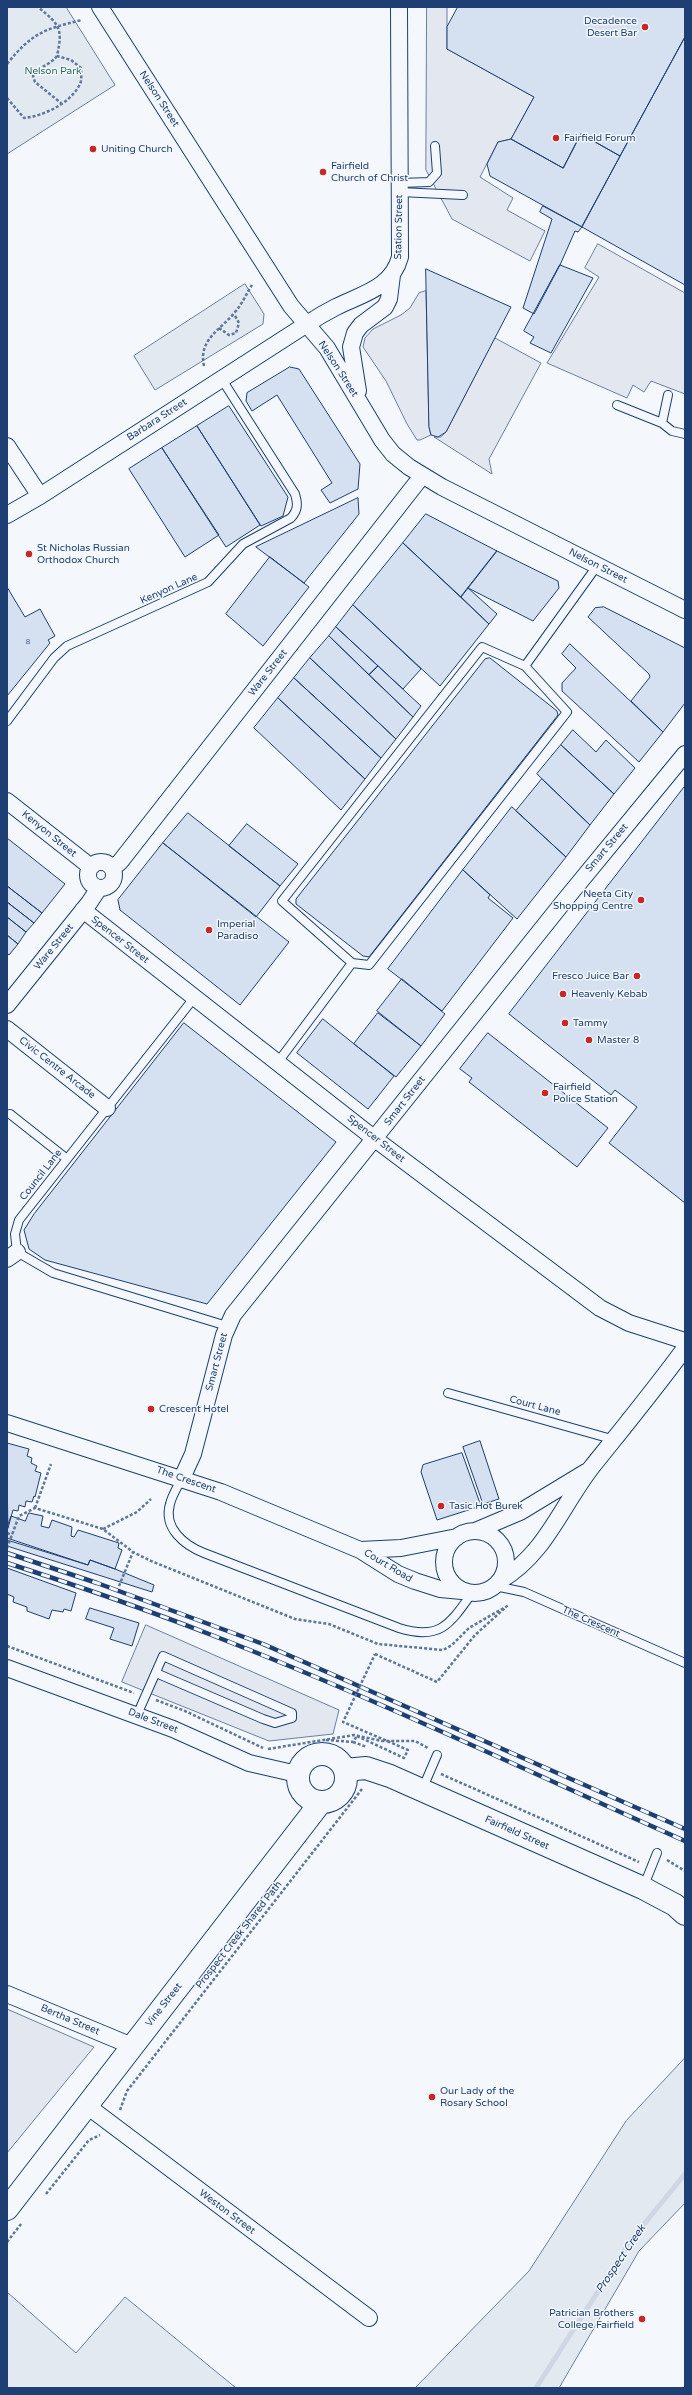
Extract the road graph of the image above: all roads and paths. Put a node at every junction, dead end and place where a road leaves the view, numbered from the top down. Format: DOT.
graph roads {
  1 [pos="38,7"];
  2 [pos="100,7"];
  3 [pos="399,7"];
  4 [pos="82,20"];
  5 [pos="58,26"];
  6 [pos="57,56"];
  7 [pos="7,64"];
  8 [pos="7,98"];
  9 [pos="61,103"];
  10 [pos="435,146"];
  11 [pos="400,187"];
  12 [pos="461,195"];
  13 [pos="392,274"];
  14 [pos="252,285"];
  15 [pos="234,314"];
  16 [pos="307,324"];
  17 [pos="219,328"];
  18 [pos="204,366"];
  19 [pos="221,378"];
  20 [pos="668,395"];
  21 [pos="361,403"];
  22 [pos="617,405"];
  23 [pos="662,423"];
  24 [pos="685,434"];
  25 [pos="7,446"];
  26 [pos="422,476"];
  27 [pos="40,496"];
  28 [pos="7,515"];
  29 [pos="597,566"];
  30 [pos="685,610"];
  31 [pos="525,666"];
  32 [pos="7,721"];
  33 [pos="685,754"];
  34 [pos="7,800"];
  35 [pos="91,867"];
  36 [pos="113,868"];
  37 [pos="99,888"];
  38 [pos="83,910"];
  39 [pos="352,963"];
  40 [pos="194,998"];
  41 [pos="7,1005"];
  42 [pos="7,1029"];
  43 [pos="278,1062"];
  44 [pos="107,1108"];
  45 [pos="10,1114"];
  46 [pos="375,1139"];
  47 [pos="67,1159"];
  48 [pos="12,1256"];
  49 [pos="227,1326"];
  50 [pos="685,1340"];
  51 [pos="685,1348"];
  52 [pos="448,1394"];
  53 [pos="7,1423"];
  54 [pos="615,1440"];
  55 [pos="51,1464"];
  56 [pos="591,1469"];
  57 [pos="182,1478"];
  58 [pos="151,1499"];
  59 [pos="35,1508"];
  60 [pos="103,1528"];
  61 [pos="475,1531"];
  62 [pos="7,1533"];
  63 [pos="12,1535"];
  64 [pos="457,1537"];
  65 [pos="7,1548"];
  66 [pos="360,1550"];
  67 [pos="133,1552"];
  68 [pos="498,1583"];
  69 [pos="119,1586"];
  70 [pos="467,1592"];
  71 [pos="515,1600"];
  72 [pos="509,1605"];
  73 [pos="685,1663"];
  74 [pos="7,1668"];
  75 [pos="156,1673"];
  76 [pos="137,1715"];
  77 [pos="321,1740"];
  78 [pos="438,1755"];
  79 [pos="345,1770"];
  80 [pos="431,1770"];
  81 [pos="297,1774"];
  82 [pos="369,1790"];
  83 [pos="422,1791"];
  84 [pos="321,1802"];
  85 [pos="657,1854"];
  86 [pos="651,1868"];
  87 [pos="685,1872"];
  88 [pos="643,1888"];
  89 [pos="685,1914"];
  90 [pos="7,1994"];
  91 [pos="132,2046"];
  92 [pos="86,2105"];
  93 [pos="120,2110"];
  94 [pos="101,2135"];
  95 [pos="45,2195"];
  96 [pos="16,2213"];
  97 [pos="7,2242"];
  98 [pos="369,2318"];
  1 -- 5 [label="path"];
  2 -- 16 [label="street, Nelson Street"];
  3 -- 11 [label="street, Station Street"];
  4 -- 5 [label="path"];
  5 -- 6 [label="path"];
  5 -- 7 [label="path"];
  6 -- 9 [label="path"];
  6 -- 9 [label="path"];
  8 -- 9 [label="path"];
  10 -- 11 [label="lane"];
  11 -- 12 [label="lane"];
  11 -- 13 [label="street, Station Street"];
  13 -- 16 [label="street, Station Street"];
  13 -- 21 [label="street"];
  14 -- 15 [label="path"];
  15 -- 17 [label="path"];
  15 -- 17 [label="path"];
  16 -- 19 [label="street, Barbara Street"];
  16 -- 21 [label="street, Nelson Street"];
  17 -- 18 [label="path"];
  19 -- 27 [label="street, Barbara Street"];
  19 -- 32 [label="lane, Kenyon Lane"];
  20 -- 23 [label="lane"];
  21 -- 26 [label="street, Nelson Street"];
  22 -- 23 [label="lane"];
  23 -- 24 [label="lane"];
  25 -- 27 [label="street"];
  26 -- 29 [label="street, Nelson Street"];
  26 -- 36 [label="street, Ware Street"];
  27 -- 28 [label="street, Barbara Street"];
  29 -- 30 [label="street, Nelson Street"];
  29 -- 31 [label="lane"];
  31 -- 39 [label="lane"];
  31 -- 39 [label="lane"];
  33 -- 46 [label="street, Smart Street"];
  34 -- 35 [label="street, Kenyon Street"];
  35 -- 36 [label="street"];
  35 -- 37 [label="street"];
  36 -- 37 [label="street"];
  37 -- 38 [label="street, Ware Street"];
  38 -- 40 [label="street, Spencer Street"];
  38 -- 41 [label="street, Ware Street"];
  39 -- 43 [label="lane"];
  40 -- 43 [label="street, Spencer Street"];
  40 -- 44 [label="lane, Council Lane"];
  42 -- 44 [label="street, Civic Centre Arcade"];
  43 -- 46 [label="street, Spencer Street"];
  44 -- 47 [label="lane, Council Lane"];
  45 -- 47 [label="lane"];
  46 -- 49 [label="street, Smart Street"];
  46 -- 50 [label="street, Spencer Street"];
  47 -- 48 [label="lane, Council Lane"];
  48 -- 49 [label="lane, Council Lane"];
  49 -- 57 [label="street, Smart Street"];
  51 -- 54 [label="street"];
  52 -- 54 [label="lane, Court Lane"];
  53 -- 57 [label="street, The Crescent"];
  54 -- 56 [label="street"];
  55 -- 59 [label="path"];
  56 -- 61 [label="street"];
  56 -- 68 [label="street"];
  57 -- 66 [label="street, The Crescent"];
  57 -- 70 [label="lane"];
  58 -- 60 [label="path"];
  59 -- 60 [label="path"];
  59 -- 63 [label="path"];
  60 -- 67 [label="path"];
  61 -- 64 [label="street"];
  61 -- 68 [label="street"];
  62 -- 63 [label="path"];
  63 -- 65 [label="path"];
  64 -- 66 [label="street, Court Road"];
  64 -- 70 [label="street"];
  66 -- 70 [label="street, Court Road"];
  67 -- 69 [label="path"];
  67 -- 72 [label="path"];
  68 -- 70 [label="street"];
  68 -- 73 [label="lane, The Crescent"];
  71 -- 72 [label="path"];
  72 -- 77 [label="path, bridge"];
  74 -- 76 [label="street, Dale Street"];
  75 -- 75 [label="lane"];
  75 -- 76 [label="lane"];
  76 -- 81 [label="street, Dale Street"];
  78 -- 80 [label="lane"];
  79 -- 81 [label="main road"];
  79 -- 83 [label="main road, Fairfield Street"];
  79 -- 84 [label="main road"];
  80 -- 83 [label="lane"];
  80 -- 86 [label="path"];
  81 -- 84 [label="main road"];
  82 -- 93 [label="path, Prospect Creek Shared Path"];
  83 -- 88 [label="main road, Fairfield Street"];
  84 -- 91 [label="main road, Vine Street"];
  85 -- 86 [label="lane"];
  85 -- 87 [label="path"];
  86 -- 88 [label="lane"];
  88 -- 89 [label="main road, Fairfield Street"];
  90 -- 91 [label="street, Bertha Street"];
  91 -- 92 [label="main road, Vine Street"];
  92 -- 96 [label="main road, Vine Street"];
  92 -- 98 [label="street, Weston Street"];
  94 -- 95 [label="path"];
  96 -- 97 [label="path"];
}
